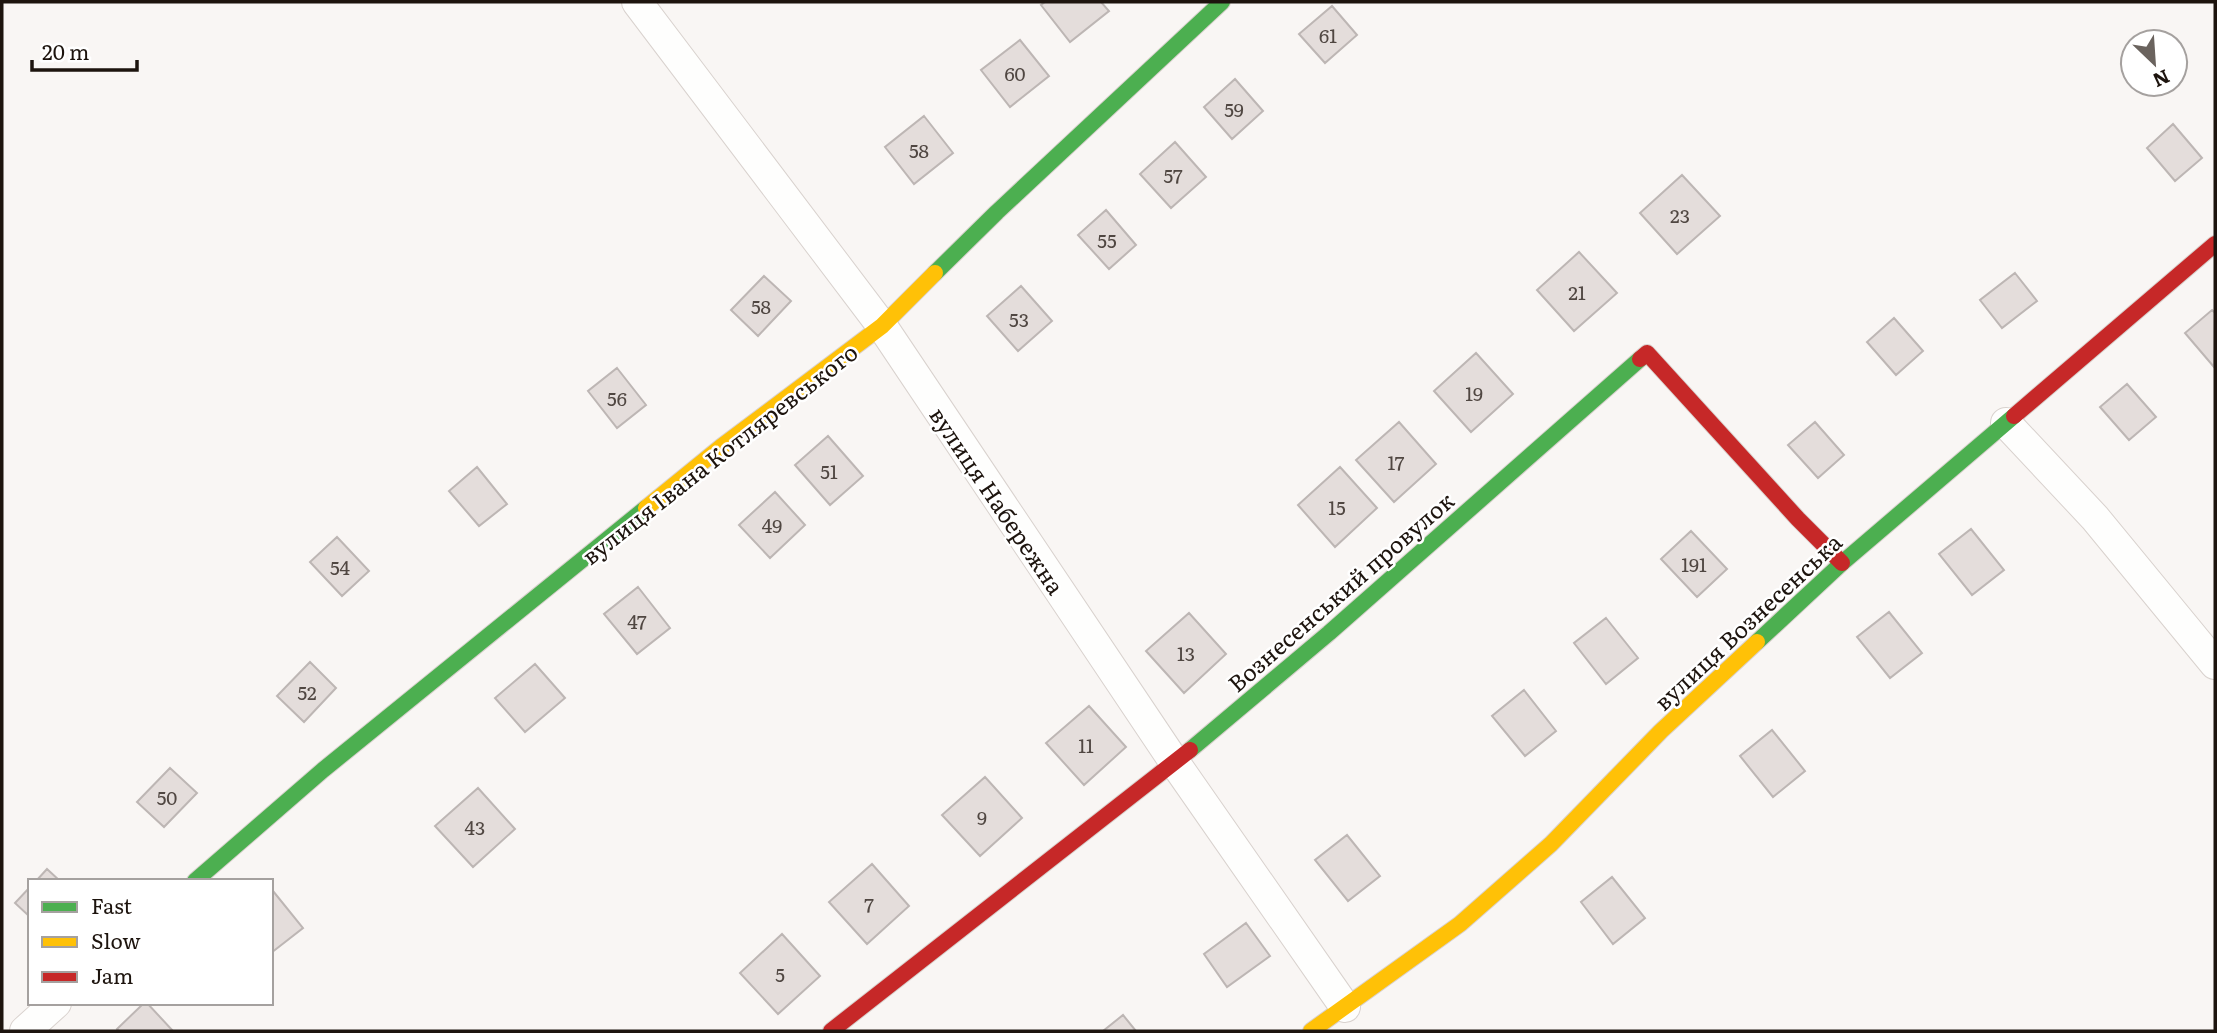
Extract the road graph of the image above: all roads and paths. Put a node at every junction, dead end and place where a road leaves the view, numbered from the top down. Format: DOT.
graph roads {
  1 [pos="637,2"];
  2 [pos="1222,2"];
  3 [pos="2215,244"];
  4 [pos="882,326"];
  5 [pos="2006,423"];
  6 [pos="1842,563"];
  7 [pos="2215,664"];
  8 [pos="1175,763"];
  9 [pos="197,879"];
  10 [pos="54,1005"];
  11 [pos="1345,1007"];
  12 [pos="25,1031"];
  13 [pos="831,1031"];
  14 [pos="1311,1031"];
  1 -- 4 [label="street, вулиця Набережна"];
  2 -- 4 [label="street, вулиця Івана Котляревського"];
  3 -- 5 [label="street, вулиця Вознесенська"];
  4 -- 8 [label="street, вулиця Набережна"];
  4 -- 9 [label="street, вулиця Івана Котляревського"];
  5 -- 6 [label="street, вулиця Вознесенська"];
  5 -- 7 [label="street"];
  6 -- 8 [label="street, Вознесенський провулок"];
  6 -- 11 [label="street, вулиця Вознесенська"];
  8 -- 11 [label="street, вулиця Набережна"];
  8 -- 13 [label="street, Вознесенський провулок"];
  10 -- 12 [label="street"];
  11 -- 14 [label="street, вулиця Вознесенська"];
}
